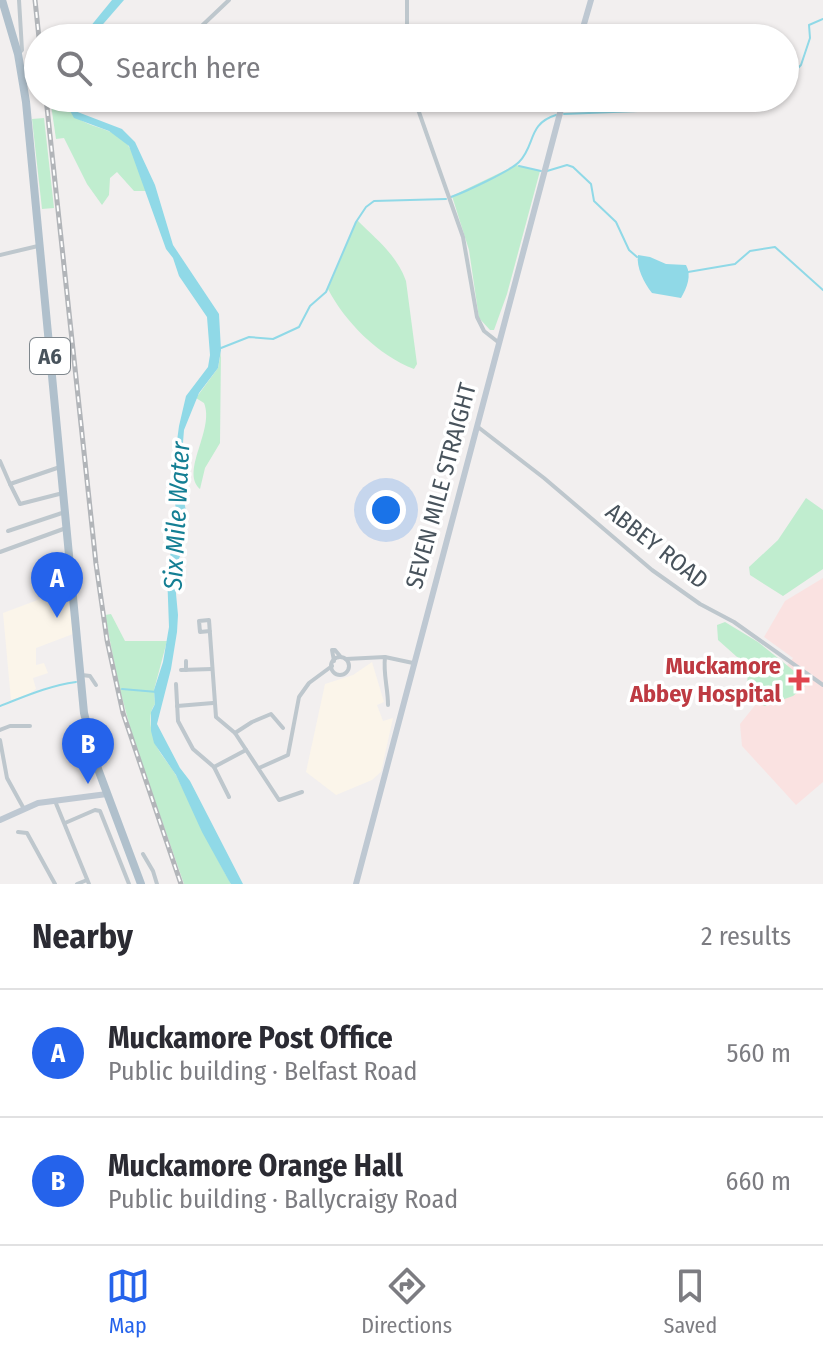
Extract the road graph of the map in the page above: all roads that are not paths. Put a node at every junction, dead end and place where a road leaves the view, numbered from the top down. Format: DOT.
graph roads {
  1 [pos="2,0"];
  2 [pos="19,0"];
  3 [pos="229,0"];
  4 [pos="407,0"];
  5 [pos="591,0"];
  6 [pos="204,24"];
  7 [pos="407,24"];
  8 [pos="584,24"];
  9 [pos="18,54"];
  10 [pos="24,90"];
  11 [pos="27,112"];
  12 [pos="419,112"];
  13 [pos="560,112"];
  14 [pos="40,245"];
  15 [pos="0,255"];
  16 [pos="498,342"];
  17 [pos="476,426"];
  18 [pos="9,462"];
  19 [pos="1,463"];
  20 [pos="60,467"];
  21 [pos="10,484"];
  22 [pos="63,493"];
  23 [pos="65,512"];
  24 [pos="66,528"];
  25 [pos="8,531"];
  26 [pos="0,552"];
  27 [pos="210,631"];
  28 [pos="385,657"];
  29 [pos="343,658"];
  30 [pos="361,660"];
  31 [pos="186,661"];
  32 [pos="333,663"];
  33 [pos="413,663"];
  34 [pos="212,669"];
  35 [pos="348,670"];
  36 [pos="337,674"];
  37 [pos="80,676"];
  38 [pos="317,677"];
  39 [pos="176,684"];
  40 [pos="96,685"];
  41 [pos="823,685"];
  42 [pos="213,703"];
  43 [pos="388,705"];
  44 [pos="177,706"];
  45 [pos="30,726"];
  46 [pos="283,728"];
  47 [pos="0,730"];
  48 [pos="235,733"];
  49 [pos="0,740"];
  50 [pos="246,750"];
  51 [pos="1,751"];
  52 [pos="214,767"];
  53 [pos="259,768"];
  54 [pos="302,792"];
  55 [pos="107,794"];
  56 [pos="229,797"];
  57 [pos="54,800"];
  58 [pos="24,809"];
  59 [pos="0,820"];
  60 [pos="65,823"];
  61 [pos="18,832"];
  62 [pos="144,859"];
  63 [pos="153,871"];
  64 [pos="139,880"];
  65 [pos="88,882"];
  66 [pos="55,884"];
  67 [pos="77,884"];
  68 [pos="129,884"];
  69 [pos="157,884"];
  70 [pos="356,884"];
  1 -- 9 [label="main road, A6"];
  2 -- 9 [label="street"];
  3 -- 6 [label="street"];
  4 -- 7 [label="street"];
  5 -- 8 [label="main road"];
  9 -- 10 [label="main road, A6"];
  11 -- 14 [label="main road, A6"];
  12 -- 16 [label="street"];
  13 -- 16 [label="main road, SEVEN MILE STRAIGHT"];
  14 -- 15 [label="street"];
  14 -- 20 [label="main road, A6"];
  16 -- 17 [label="main road, SEVEN MILE STRAIGHT"];
  17 -- 33 [label="main road, SEVEN MILE STRAIGHT"];
  17 -- 41 [label="street, ABBEY ROAD"];
  18 -- 19 [label="street"];
  19 -- 21 [label="street"];
  20 -- 21 [label="street"];
  20 -- 22 [label="main road, A6"];
  21 -- 22 [label="street"];
  22 -- 23 [label="main road, A6"];
  23 -- 24 [label="main road, A6"];
  23 -- 25 [label="street"];
  24 -- 26 [label="street"];
  24 -- 37 [label="main road, A6"];
  27 -- 34 [label="street"];
  28 -- 30 [label="street"];
  28 -- 33 [label="street"];
  28 -- 43 [label="street"];
  29 -- 30 [label="street"];
  29 -- 32 [label="street"];
  29 -- 32 [label="street"];
  29 -- 35 [label="street"];
  30 -- 35 [label="street"];
  31 -- 34 [label="street"];
  32 -- 36 [label="street"];
  32 -- 38 [label="street"];
  33 -- 70 [label="main road, SEVEN MILE STRAIGHT"];
  34 -- 42 [label="street"];
  35 -- 36 [label="street"];
  36 -- 38 [label="street"];
  37 -- 40 [label="street"];
  37 -- 55 [label="main road, A6"];
  38 -- 53 [label="street"];
  39 -- 44 [label="street"];
  42 -- 44 [label="street"];
  42 -- 48 [label="street"];
  44 -- 52 [label="street"];
  45 -- 47 [label="street"];
  46 -- 48 [label="street"];
  48 -- 50 [label="street"];
  49 -- 51 [label="street"];
  50 -- 52 [label="street"];
  50 -- 53 [label="street"];
  51 -- 58 [label="street"];
  52 -- 56 [label="street"];
  53 -- 54 [label="street"];
  55 -- 57 [label="main road"];
  55 -- 64 [label="main road, A6"];
  57 -- 58 [label="main road"];
  57 -- 60 [label="street"];
  58 -- 59 [label="main road"];
  60 -- 65 [label="street"];
  60 -- 68 [label="street"];
  61 -- 66 [label="street"];
  62 -- 63 [label="street"];
  63 -- 64 [label="street"];
  63 -- 69 [label="street"];
  65 -- 67 [label="street"];
}
